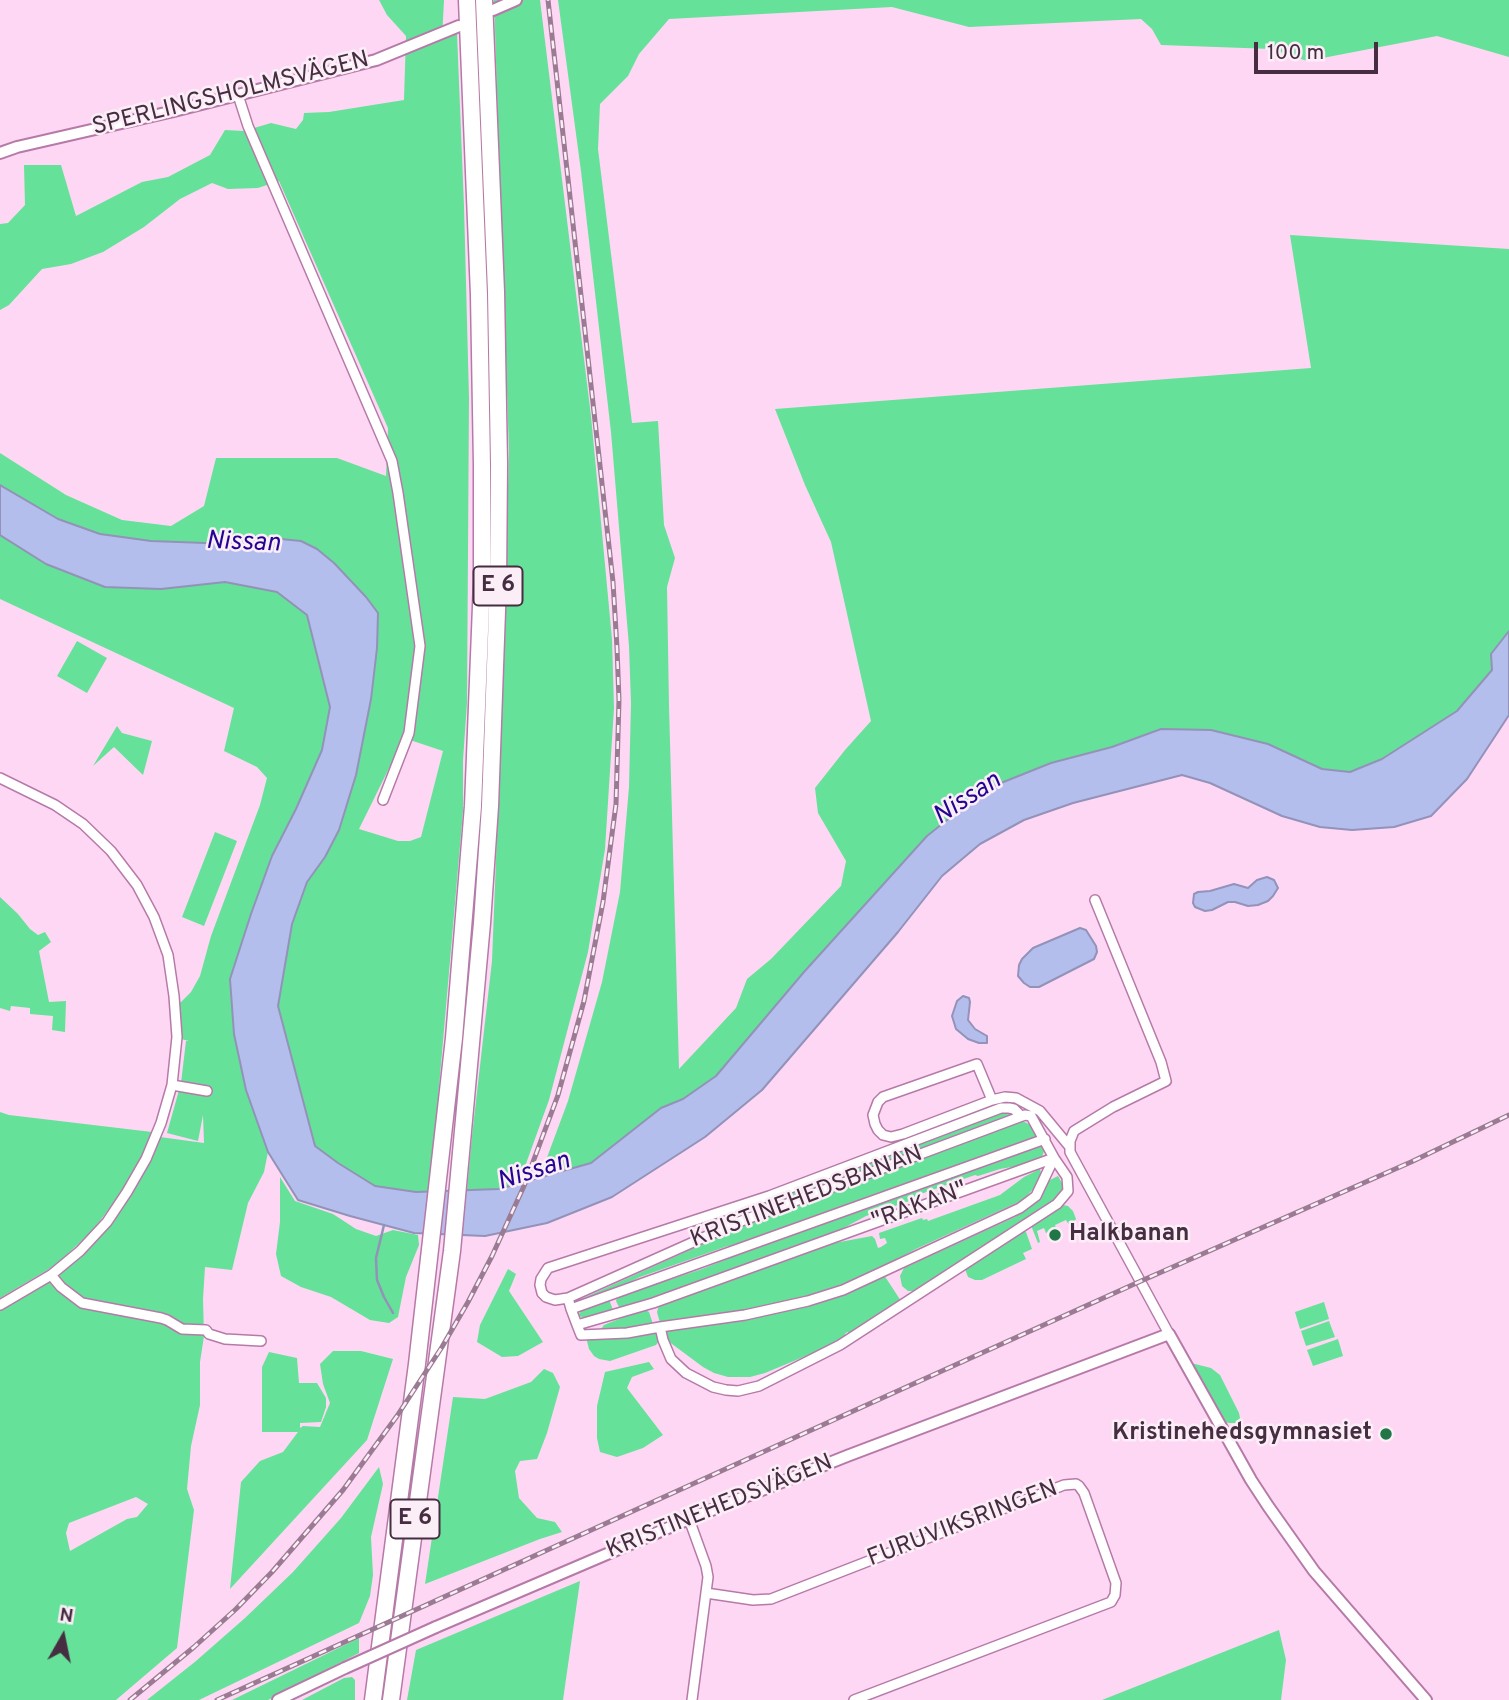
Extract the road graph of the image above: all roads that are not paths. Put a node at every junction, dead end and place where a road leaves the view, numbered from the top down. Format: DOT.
graph roads {
  1 [pos="467,0"];
  2 [pos="516,0"];
  3 [pos="489,5"];
  4 [pos="459,26"];
  5 [pos="238,95"];
  6 [pos="0,153"];
  7 [pos="0,778"];
  8 [pos="383,800"];
  9 [pos="1095,900"];
  10 [pos="172,1085"];
  11 [pos="207,1091"];
  12 [pos="992,1100"];
  13 [pos="1036,1108"];
  14 [pos="1025,1116"];
  15 [pos="1045,1139"];
  16 [pos="1069,1146"];
  17 [pos="1054,1158"];
  18 [pos="828,1240"];
  19 [pos="51,1275"];
  20 [pos="568,1298"];
  21 [pos="0,1305"];
  22 [pos="571,1309"];
  23 [pos="577,1325"];
  24 [pos="660,1327"];
  25 [pos="1169,1334"];
  26 [pos="261,1341"];
  27 [pos="689,1519"];
  28 [pos="706,1594"];
  29 [pos="278,1700"];
  30 [pos="373,1700"];
  31 [pos="391,1700"];
  32 [pos="692,1700"];
  33 [pos="854,1700"];
  34 [pos="1426,1700"];
  1 -- 30 [label="highway, E 6"];
  2 -- 3 [label="street"];
  3 -- 31 [label="highway, E 6"];
  4 -- 5 [label="street, SPERLINGSHOLMSVÄGEN"];
  5 -- 6 [label="street, SPERLINGSHOLMSVÄGEN"];
  5 -- 8 [label="street"];
  7 -- 10 [label="street"];
  9 -- 16 [label="street"];
  10 -- 11 [label="street"];
  10 -- 19 [label="street"];
  12 -- 12 [label="street"];
  12 -- 13 [label="street"];
  13 -- 14 [label="street"];
  13 -- 16 [label="street"];
  14 -- 15 [label="street"];
  14 -- 20 [label="street, KRISTINEHEDSBANAN"];
  14 -- 20 [label="street"];
  15 -- 17 [label="street"];
  15 -- 22 [label="street"];
  16 -- 25 [label="street"];
  17 -- 18 [label="street, \"RAKAN\""];
  17 -- 24 [label="street"];
  17 -- 24 [label="street"];
  18 -- 23 [label="street, KRISTINEHEDSBANAN"];
  19 -- 21 [label="street"];
  19 -- 26 [label="street"];
  20 -- 22 [label="street"];
  22 -- 23 [label="street"];
  23 -- 24 [label="street"];
  25 -- 27 [label="street, KRISTINEHEDSVÄGEN"];
  25 -- 34 [label="street"];
  27 -- 28 [label="street"];
  27 -- 29 [label="street, KRISTINEHEDSVÄGEN, bridge"];
  28 -- 32 [label="street"];
  28 -- 33 [label="street, FURUVIKSRINGEN"];
}
